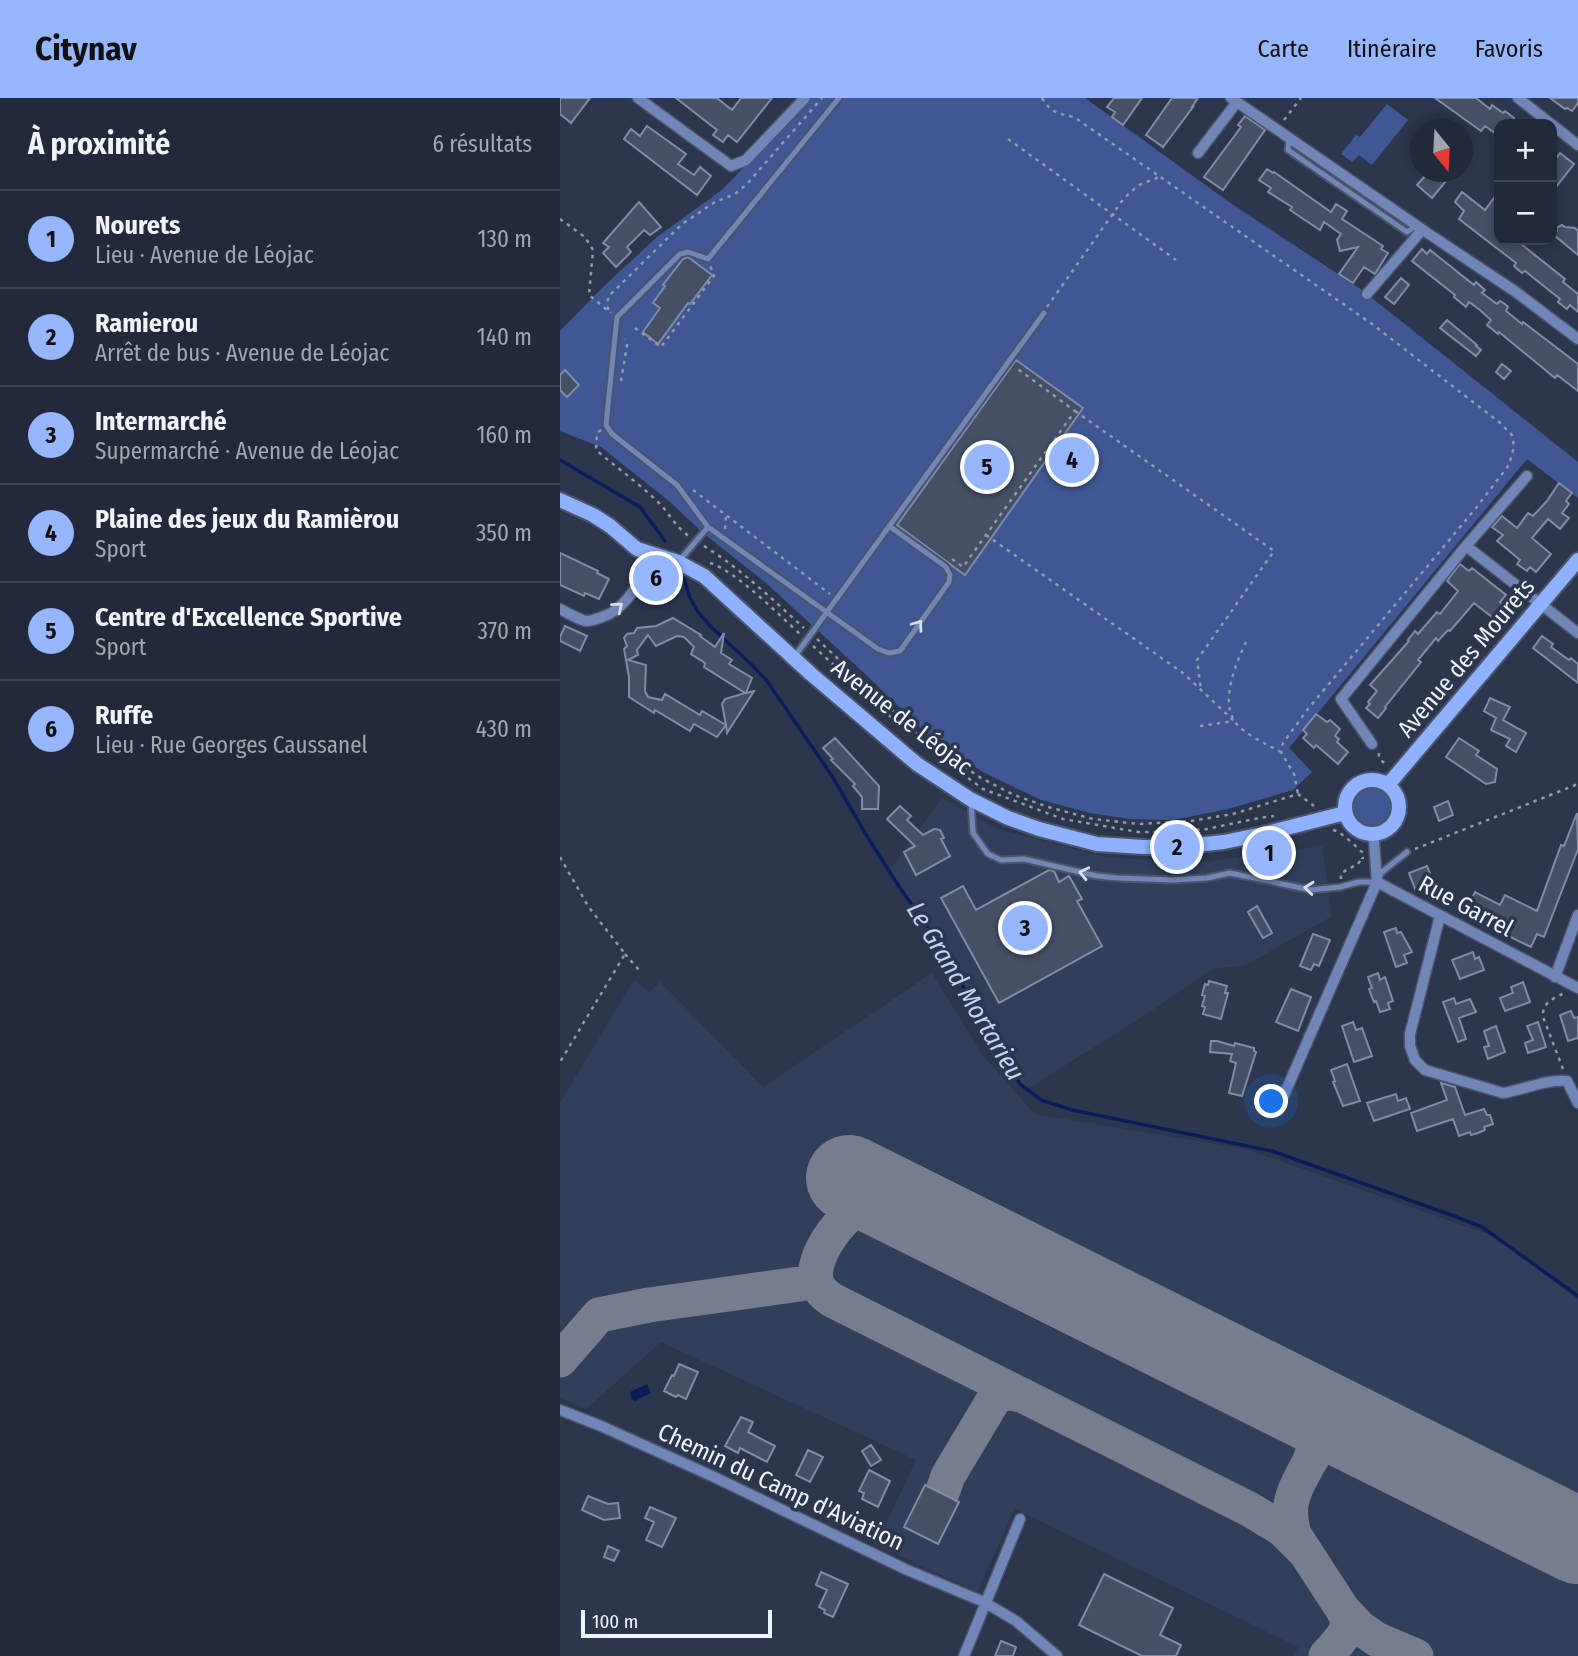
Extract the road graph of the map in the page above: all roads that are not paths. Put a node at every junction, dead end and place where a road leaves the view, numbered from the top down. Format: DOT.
graph roads {
  1 [pos="638,98"];
  2 [pos="805,98"];
  3 [pos="839,98"];
  4 [pos="1518,98"];
  5 [pos="1234,100"];
  6 [pos="1578,145"];
  7 [pos="1198,153"];
  8 [pos="1419,228"];
  9 [pos="1367,294"];
  10 [pos="1044,313"];
  11 [pos="1578,339"];
  12 [pos="1527,477"];
  13 [pos="560,500"];
  14 [pos="889,526"];
  15 [pos="708,527"];
  16 [pos="1466,546"];
  17 [pos="655,555"];
  18 [pos="1578,560"];
  19 [pos="678,562"];
  20 [pos="1542,603"];
  21 [pos="560,609"];
  22 [pos="827,612"];
  23 [pos="1578,633"];
  24 [pos="794,658"];
  25 [pos="1372,744"];
  26 [pos="1387,784"];
  27 [pos="970,799"];
  28 [pos="1345,813"];
  29 [pos="1371,834"];
  30 [pos="1407,852"];
  31 [pos="1377,881"];
  32 [pos="1578,915"];
  33 [pos="1440,916"];
  34 [pos="1555,977"];
  35 [pos="1574,986"];
  36 [pos="1281,1102"];
  37 [pos="1578,1103"];
  38 [pos="560,1410"];
  39 [pos="1020,1519"];
  40 [pos="984,1602"];
  41 [pos="964,1656"];
  42 [pos="1057,1656"];
  1 -- 2 [label="street"];
  3 -- 15 [label="lane"];
  4 -- 6 [label="street"];
  5 -- 7 [label="street"];
  5 -- 8 [label="street"];
  8 -- 9 [label="street"];
  8 -- 11 [label="street"];
  10 -- 14 [label="lane"];
  12 -- 16 [label="street"];
  13 -- 17 [label="main road, Avenue de Léojac"];
  14 -- 22 [label="lane"];
  22 -- 14 [label="lane, one-way"];
  15 -- 19 [label="lane"];
  15 -- 22 [label="lane"];
  16 -- 20 [label="street"];
  16 -- 25 [label="street"];
  17 -- 19 [label="main road, Avenue de Léojac"];
  21 -- 17 [label="street, one-way"];
  18 -- 20 [label="main road, Avenue des Mourets"];
  19 -- 24 [label="main road, Avenue de Léojac"];
  20 -- 23 [label="street"];
  20 -- 26 [label="main road, Avenue des Mourets"];
  22 -- 24 [label="lane"];
  24 -- 27 [label="main road, Avenue de Léojac"];
  26 -- 28 [label="main road"];
  26 -- 29 [label="main road"];
  27 -- 28 [label="main road, Avenue de Léojac"];
  31 -- 27 [label="lane, one-way"];
  28 -- 29 [label="main road"];
  29 -- 31 [label="street"];
  30 -- 31 [label="lane"];
  31 -- 33 [label="street, Rue Garrel"];
  31 -- 36 [label="street"];
  32 -- 34 [label="street"];
  33 -- 34 [label="street, Rue Garrel"];
  33 -- 37 [label="street"];
  34 -- 35 [label="street, Rue Garrel"];
  38 -- 40 [label="street, Chemin du Camp d'Aviation"];
  39 -- 40 [label="street"];
  40 -- 41 [label="street"];
  40 -- 42 [label="street, Chemin du Camp d'Aviation"];
}
